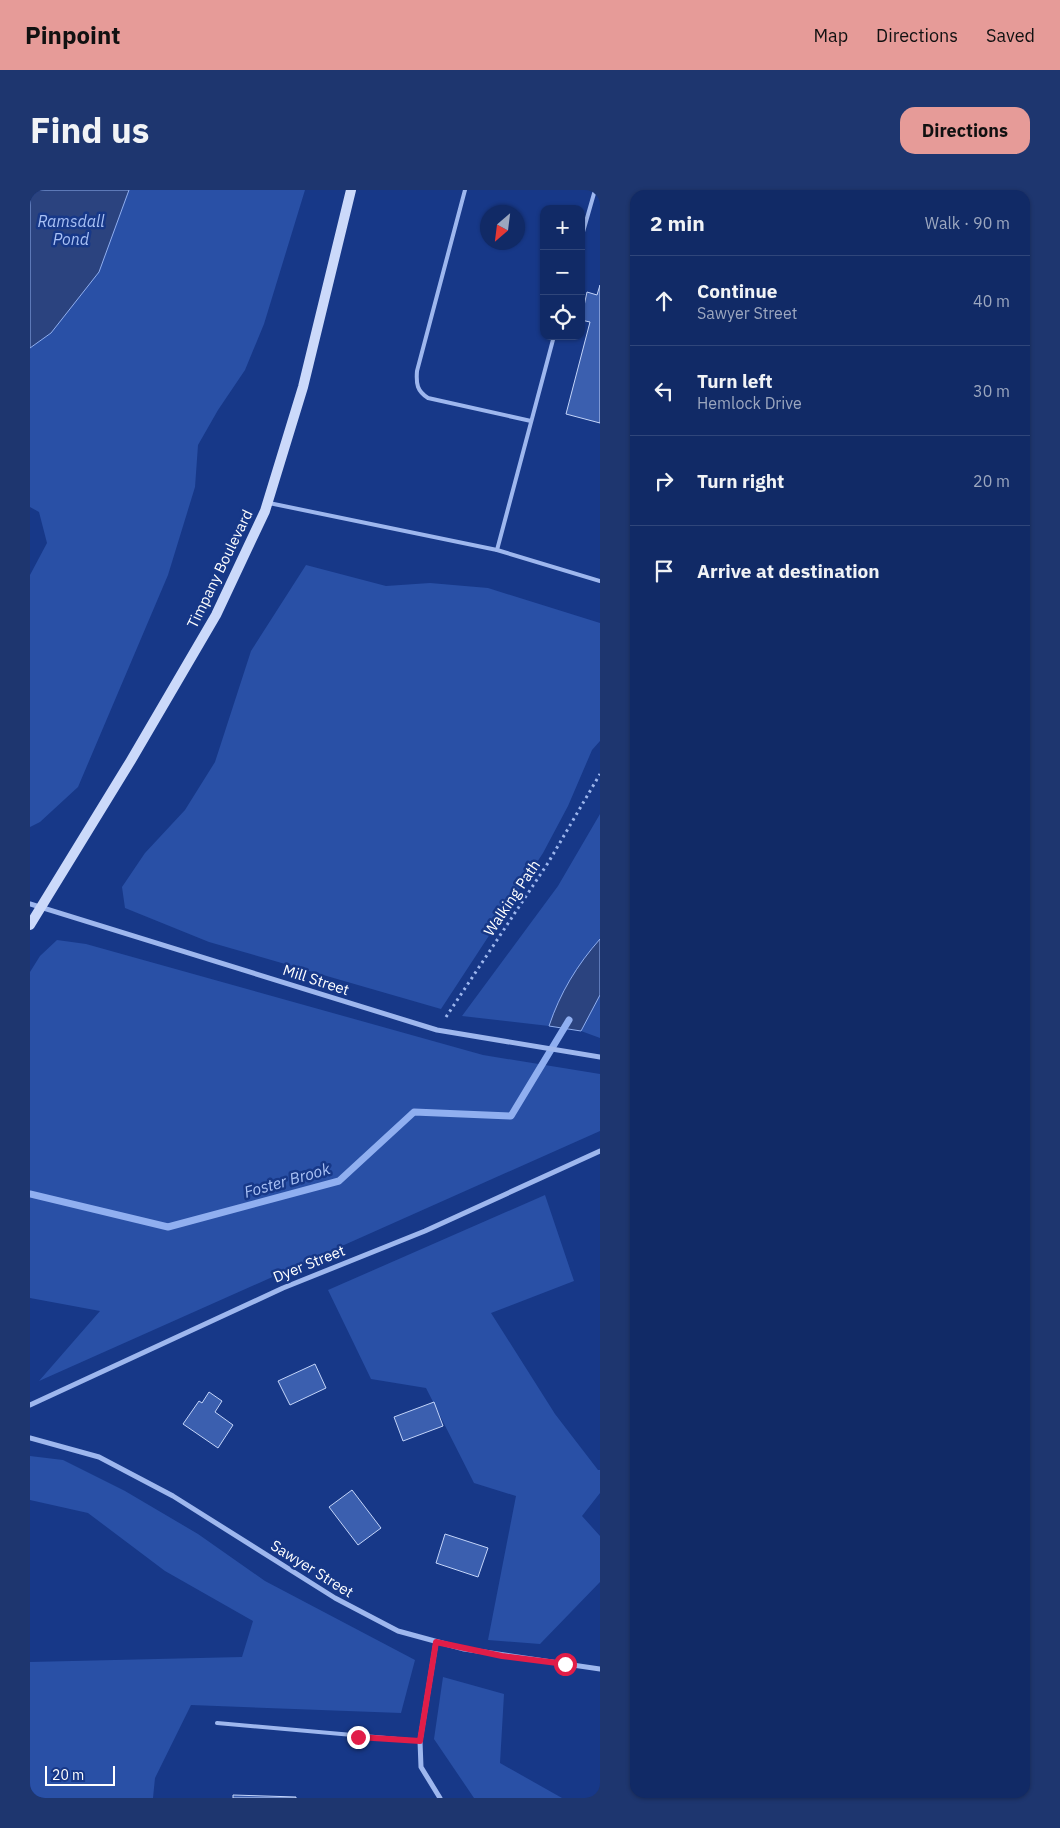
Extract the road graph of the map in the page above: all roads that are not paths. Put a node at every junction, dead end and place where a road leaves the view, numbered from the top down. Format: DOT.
graph roads {
  1 [pos="351,190"];
  2 [pos="465,190"];
  3 [pos="595,190"];
  4 [pos="585,225"];
  5 [pos="553,340"];
  6 [pos="531,420"];
  7 [pos="268,502"];
  8 [pos="497,550"];
  9 [pos="600,581"];
  10 [pos="30,904"];
  11 [pos="41,907"];
  12 [pos="30,925"];
  13 [pos="600,1057"];
  14 [pos="600,1150"];
  15 [pos="30,1405"];
  16 [pos="30,1438"];
  17 [pos="436,1642"];
  18 [pos="600,1669"];
  19 [pos="218,1723"];
  20 [pos="420,1741"];
  21 [pos="440,1798"];
  1 -- 7 [label="main road, Timpany Boulevard"];
  2 -- 6 [label="lane"];
  3 -- 4 [label="lane"];
  5 -- 6 [label="lane"];
  6 -- 8 [label="lane"];
  7 -- 8 [label="lane"];
  7 -- 11 [label="main road, Timpany Boulevard"];
  8 -- 9 [label="lane"];
  10 -- 11 [label="street, Mill Street"];
  11 -- 12 [label="main road, Timpany Boulevard"];
  11 -- 13 [label="street, Mill Street"];
  14 -- 15 [label="street, Dyer Street"];
  16 -- 17 [label="street, Sawyer Street"];
  17 -- 18 [label="street, Sawyer Street"];
  17 -- 20 [label="street"];
  19 -- 20 [label="lane"];
  20 -- 21 [label="street"];
}
